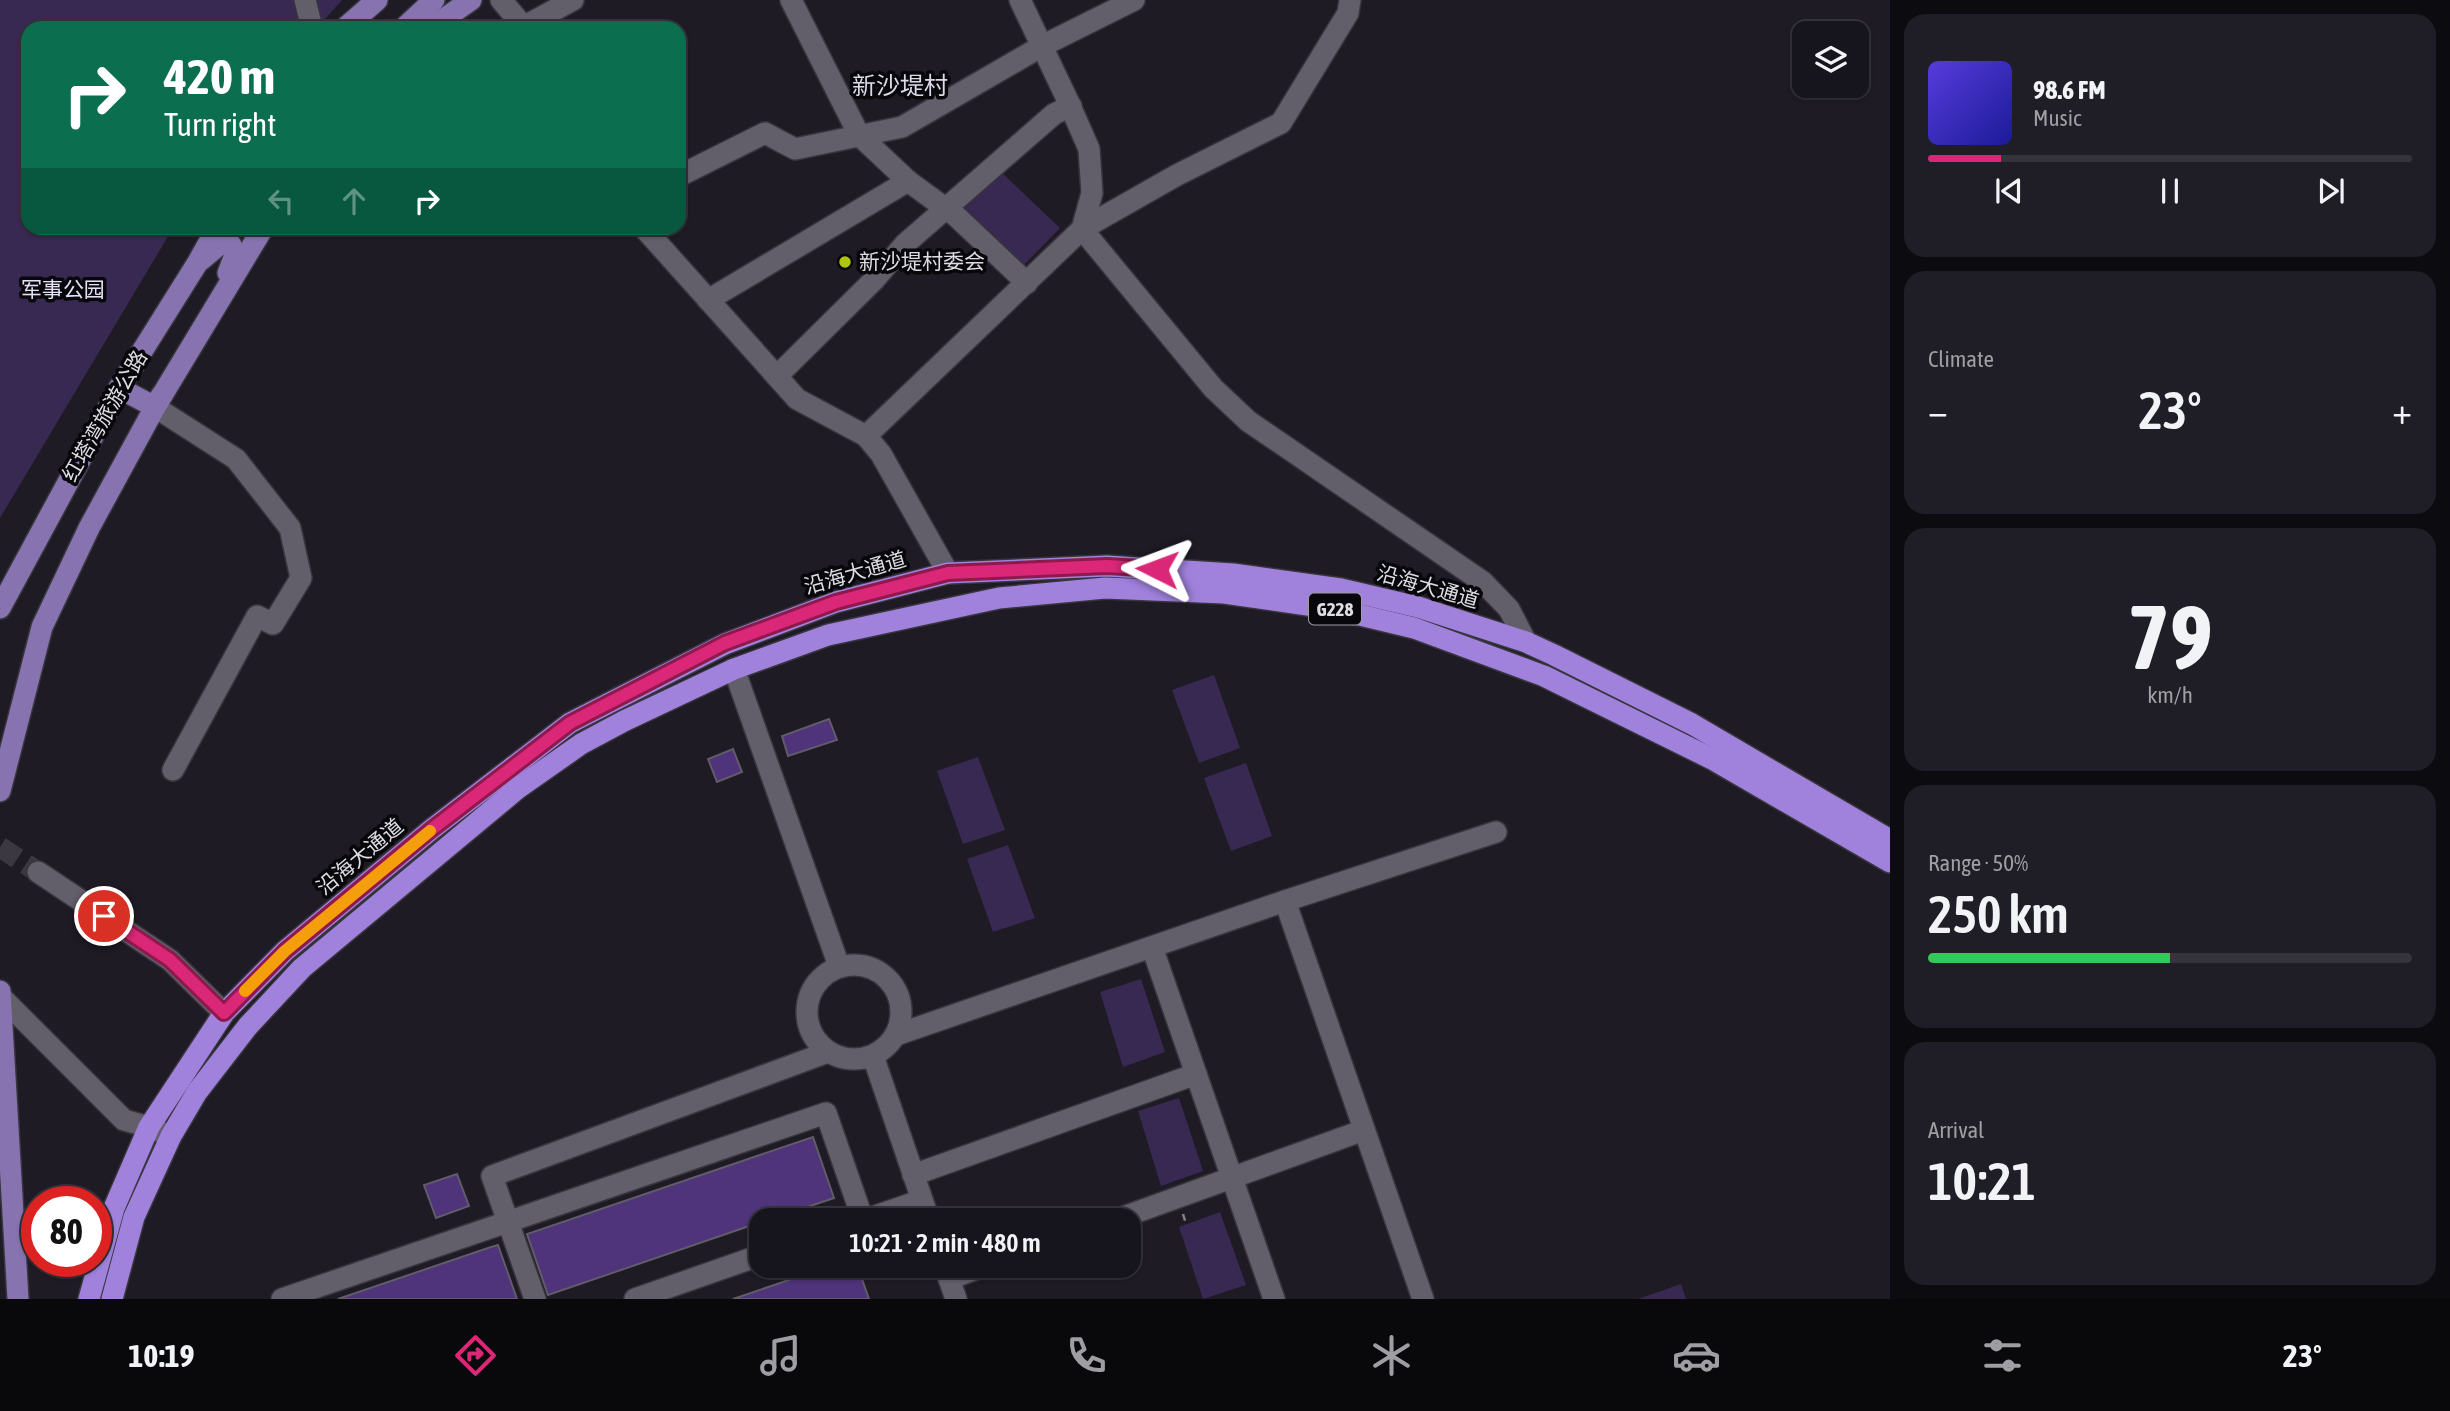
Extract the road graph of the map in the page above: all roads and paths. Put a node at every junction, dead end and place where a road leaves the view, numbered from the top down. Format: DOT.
graph roads {
  1 [pos="305,0"];
  2 [pos="377,0"];
  3 [pos="391,0"];
  4 [pos="435,0"];
  5 [pos="471,0"];
  6 [pos="501,0"];
  7 [pos="573,0"];
  8 [pos="791,0"];
  9 [pos="1020,0"];
  10 [pos="1133,0"];
  11 [pos="1350,0"];
  12 [pos="310,21"];
  13 [pos="353,21"];
  14 [pos="371,21"];
  15 [pos="412,21"];
  16 [pos="441,21"];
  17 [pos="520,21"];
  18 [pos="536,21"];
  19 [pos="1042,46"];
  20 [pos="1071,106"];
  21 [pos="859,135"];
  22 [pos="686,172"];
  23 [pos="908,181"];
  24 [pos="945,208"];
  25 [pos="1082,229"];
  26 [pos="213,235"];
  27 [pos="258,235"];
  28 [pos="649,235"];
  29 [pos="198,262"];
  30 [pos="1027,282"];
  31 [pos="708,300"];
  32 [pos="777,376"];
  33 [pos="119,388"];
  34 [pos="155,407"];
  35 [pos="866,436"];
  36 [pos="1051,569"];
  37 [pos="948,573"];
  38 [pos="1053,593"];
  39 [pos="0,608"];
  40 [pos="1526,642"];
  41 [pos="725,643"];
  42 [pos="734,669"];
  43 [pos="173,770"];
  44 [pos="0,791"];
  45 [pos="1496,832"];
  46 [pos="1890,840"];
  47 [pos="1890,862"];
  48 [pos="38,872"];
  49 [pos="1285,901"];
  50 [pos="1152,947"];
  51 [pos="839,966"];
  52 [pos="0,994"];
  53 [pos="224,1013"];
  54 [pos="896,1035"];
  55 [pos="828,1052"];
  56 [pos="873,1056"];
  57 [pos="1196,1073"];
  58 [pos="149,1127"];
  59 [pos="1364,1130"];
  60 [pos="172,1136"];
  61 [pos="913,1175"];
  62 [pos="1232,1178"];
  63 [pos="859,1208"];
  64 [pos="924,1208"];
  65 [pos="1141,1211"];
  66 [pos="508,1222"];
  67 [pos="749,1259"];
  68 [pos="18,1299"];
  69 [pos="89,1299"];
  70 [pos="112,1299"];
  71 [pos="282,1299"];
  72 [pos="535,1299"];
  73 [pos="635,1299"];
  74 [pos="1274,1299"];
  75 [pos="1423,1299"];
  1 -- 12 [label="street"];
  2 -- 13 [label="main road"];
  3 -- 14 [label="main road"];
  4 -- 15 [label="main road"];
  5 -- 16 [label="main road"];
  6 -- 17 [label="street"];
  7 -- 18 [label="street"];
  8 -- 21 [label="street"];
  9 -- 19 [label="street"];
  10 -- 19 [label="street"];
  11 -- 25 [label="street"];
  19 -- 20 [label="street"];
  19 -- 21 [label="street"];
  20 -- 24 [label="street"];
  20 -- 25 [label="street"];
  21 -- 22 [label="street"];
  21 -- 23 [label="street"];
  23 -- 24 [label="street"];
  23 -- 31 [label="street"];
  24 -- 30 [label="street"];
  24 -- 32 [label="street"];
  25 -- 30 [label="street"];
  25 -- 40 [label="street"];
  26 -- 29 [label="main road, 红塔湾旅游公路"];
  27 -- 34 [label="main road"];
  28 -- 31 [label="street"];
  29 -- 33 [label="main road, 红塔湾旅游公路"];
  29 -- 34 [label="main road"];
  30 -- 35 [label="street"];
  31 -- 32 [label="street"];
  32 -- 35 [label="street"];
  33 -- 34 [label="main road"];
  33 -- 39 [label="main road, 红塔湾旅游公路"];
  34 -- 43 [label="street"];
  34 -- 44 [label="main road"];
  35 -- 37 [label="street"];
  36 -- 37 [label="highway, 沿海大通道 / G228"];
  36 -- 38 [label="highway"];
  36 -- 40 [label="highway, 沿海大通道 / G228"];
  37 -- 41 [label="highway, 沿海大通道 / G228"];
  38 -- 42 [label="highway, 沿海大通道 / G228"];
  38 -- 47 [label="highway, 沿海大通道 / G228"];
  40 -- 46 [label="highway, 沿海大通道 / G228"];
  41 -- 42 [label="highway"];
  41 -- 53 [label="highway, 沿海大通道 / G228"];
  42 -- 51 [label="street"];
  42 -- 60 [label="highway, 沿海大通道 / G228"];
  45 -- 49 [label="street"];
  48 -- 53 [label="street"];
  49 -- 50 [label="street"];
  49 -- 59 [label="street"];
  50 -- 54 [label="street"];
  50 -- 57 [label="street"];
  51 -- 54 [label="street"];
  51 -- 55 [label="street"];
  52 -- 58 [label="street"];
  52 -- 68 [label="main road"];
  53 -- 58 [label="highway, 沿海大通道 / G228"];
  54 -- 56 [label="street"];
  55 -- 56 [label="street"];
  55 -- 66 [label="street"];
  56 -- 61 [label="street"];
  57 -- 61 [label="street"];
  57 -- 62 [label="street"];
  58 -- 60 [label="street"];
  58 -- 69 [label="highway, 沿海大通道 / G228"];
  59 -- 62 [label="street"];
  59 -- 75 [label="street"];
  60 -- 70 [label="highway, 沿海大通道 / G228"];
  61 -- 64 [label="street"];
  62 -- 65 [label="street"];
  62 -- 74 [label="street"];
  63 -- 66 [label="street"];
  66 -- 71 [label="street"];
  66 -- 72 [label="street"];
  67 -- 73 [label="street"];
}
